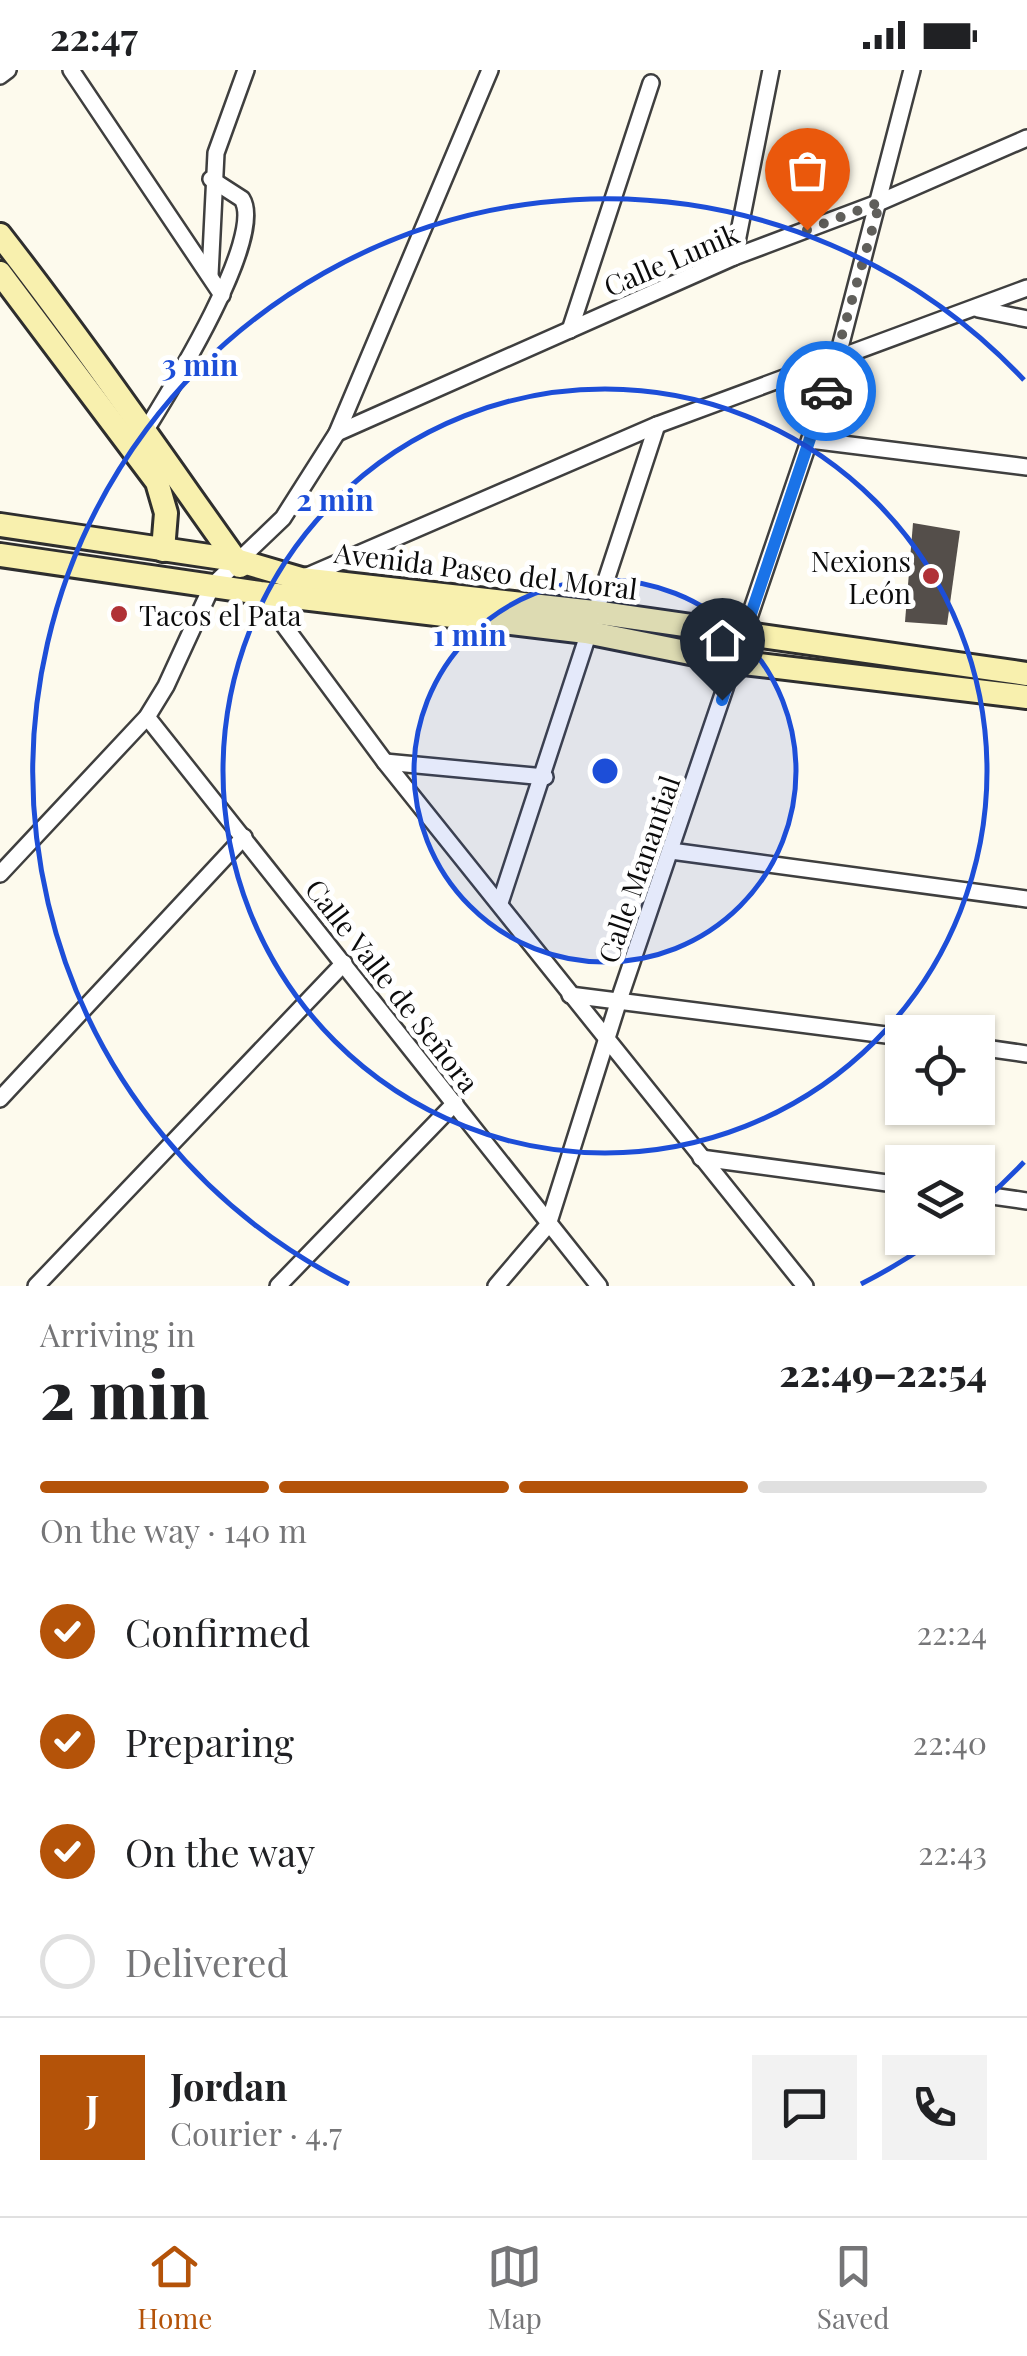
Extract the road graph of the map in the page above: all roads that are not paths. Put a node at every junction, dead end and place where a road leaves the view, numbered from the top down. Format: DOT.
graph roads {
  1 [pos="8,70"];
  2 [pos="71,70"];
  3 [pos="490,70"];
  4 [pos="771,70"];
  5 [pos="912,70"];
  6 [pos="242,71"];
  7 [pos="0,76"];
  8 [pos="651,82"];
  9 [pos="1027,138"];
  10 [pos="211,179"];
  11 [pos="880,202"];
  12 [pos="0,235"];
  13 [pos="734,257"];
  14 [pos="0,273"];
  15 [pos="210,276"];
  16 [pos="1027,288"];
  17 [pos="222,295"];
  18 [pos="56,308"];
  19 [pos="978,309"];
  20 [pos="1027,319"];
  21 [pos="38,324"];
  22 [pos="570,330"];
  23 [pos="837,359"];
  24 [pos="657,425"];
  25 [pos="147,428"];
  26 [pos="338,432"];
  27 [pos="810,440"];
  28 [pos="1027,466"];
  29 [pos="0,525"];
  30 [pos="164,550"];
  31 [pos="0,555"];
  32 [pos="236,560"];
  33 [pos="301,578"];
  34 [pos="212,586"];
  35 [pos="260,593"];
  36 [pos="590,622"];
  37 [pos="742,635"];
  38 [pos="734,662"];
  39 [pos="1027,674"];
  40 [pos="1027,698"];
  41 [pos="147,717"];
  42 [pos="385,762"];
  43 [pos="545,777"];
  44 [pos="244,837"];
  45 [pos="671,851"];
  46 [pos="0,874"];
  47 [pos="1027,900"];
  48 [pos="500,903"];
  49 [pos="344,963"];
  50 [pos="570,995"];
  51 [pos="619,1000"];
  52 [pos="885,1036"];
  53 [pos="606,1041"];
  54 [pos="995,1050"];
  55 [pos="1027,1054"];
  56 [pos="0,1099"];
  57 [pos="455,1103"];
  58 [pos="701,1158"];
  59 [pos="885,1183"];
  60 [pos="995,1196"];
  61 [pos="1027,1201"];
  62 [pos="548,1225"];
  63 [pos="36,1286"];
  64 [pos="278,1286"];
  65 [pos="496,1286"];
  66 [pos="599,1286"];
  67 [pos="805,1286"];
  1 -- 7 [label="street"];
  2 -- 15 [label="street"];
  3 -- 26 [label="street"];
  4 -- 13 [label="street"];
  5 -- 11 [label="street, Calle Manantial"];
  6 -- 10 [label="street"];
  8 -- 22 [label="street"];
  9 -- 11 [label="street, Calle Lunik"];
  10 -- 15 [label="street"];
  10 -- 17 [label="street"];
  11 -- 13 [label="street, Calle Lunik"];
  11 -- 23 [label="street, Calle Manantial"];
  12 -- 18 [label="street"];
  13 -- 22 [label="street, Calle Lunik"];
  14 -- 21 [label="street"];
  15 -- 17 [label="street"];
  16 -- 19 [label="street"];
  17 -- 25 [label="street"];
  18 -- 21 [label="street"];
  18 -- 25 [label="street"];
  19 -- 20 [label="street"];
  19 -- 23 [label="street"];
  21 -- 30 [label="street"];
  22 -- 26 [label="street, Calle Lunik"];
  23 -- 24 [label="street"];
  23 -- 27 [label="street, Calle Manantial"];
  24 -- 33 [label="street"];
  24 -- 36 [label="street"];
  25 -- 32 [label="street"];
  26 -- 32 [label="street"];
  27 -- 28 [label="street"];
  27 -- 37 [label="street, Calle Manantial"];
  29 -- 30 [label="street, Avenida Paseo del Moral"];
  30 -- 32 [label="street, Avenida Paseo del Moral"];
  31 -- 34 [label="street, Avenida Paseo del Moral"];
  32 -- 33 [label="street, Avenida Paseo del Moral"];
  32 -- 34 [label="street"];
  32 -- 35 [label="street"];
  33 -- 36 [label="street, Avenida Paseo del Moral"];
  34 -- 35 [label="street, Avenida Paseo del Moral"];
  34 -- 41 [label="street"];
  35 -- 36 [label="street, Avenida Paseo del Moral"];
  35 -- 42 [label="street"];
  36 -- 37 [label="street, Avenida Paseo del Moral"];
  36 -- 38 [label="street, Avenida Paseo del Moral"];
  36 -- 43 [label="street"];
  37 -- 38 [label="street, Calle Manantial"];
  37 -- 39 [label="street, Avenida Paseo del Moral"];
  38 -- 40 [label="street, Avenida Paseo del Moral"];
  38 -- 45 [label="street, Calle Manantial"];
  41 -- 44 [label="street, Calle Valle de Señora"];
  41 -- 46 [label="street"];
  42 -- 43 [label="street"];
  42 -- 48 [label="street"];
  43 -- 48 [label="street"];
  44 -- 49 [label="street, Calle Valle de Señora"];
  44 -- 56 [label="street"];
  45 -- 47 [label="street"];
  45 -- 51 [label="street, Calle Manantial"];
  48 -- 50 [label="street"];
  49 -- 57 [label="street, Calle Valle de Señora"];
  49 -- 63 [label="street"];
  50 -- 51 [label="street"];
  50 -- 53 [label="street"];
  51 -- 52 [label="street"];
  51 -- 53 [label="street, Calle Manantial"];
  53 -- 58 [label="street"];
  53 -- 62 [label="street, Calle Manantial"];
  54 -- 55 [label="street"];
  57 -- 62 [label="street, Calle Valle de Señora"];
  57 -- 64 [label="street"];
  58 -- 59 [label="street"];
  58 -- 67 [label="street"];
  60 -- 61 [label="street"];
  62 -- 65 [label="street"];
  62 -- 66 [label="street, Calle Valle de Señora"];
}
